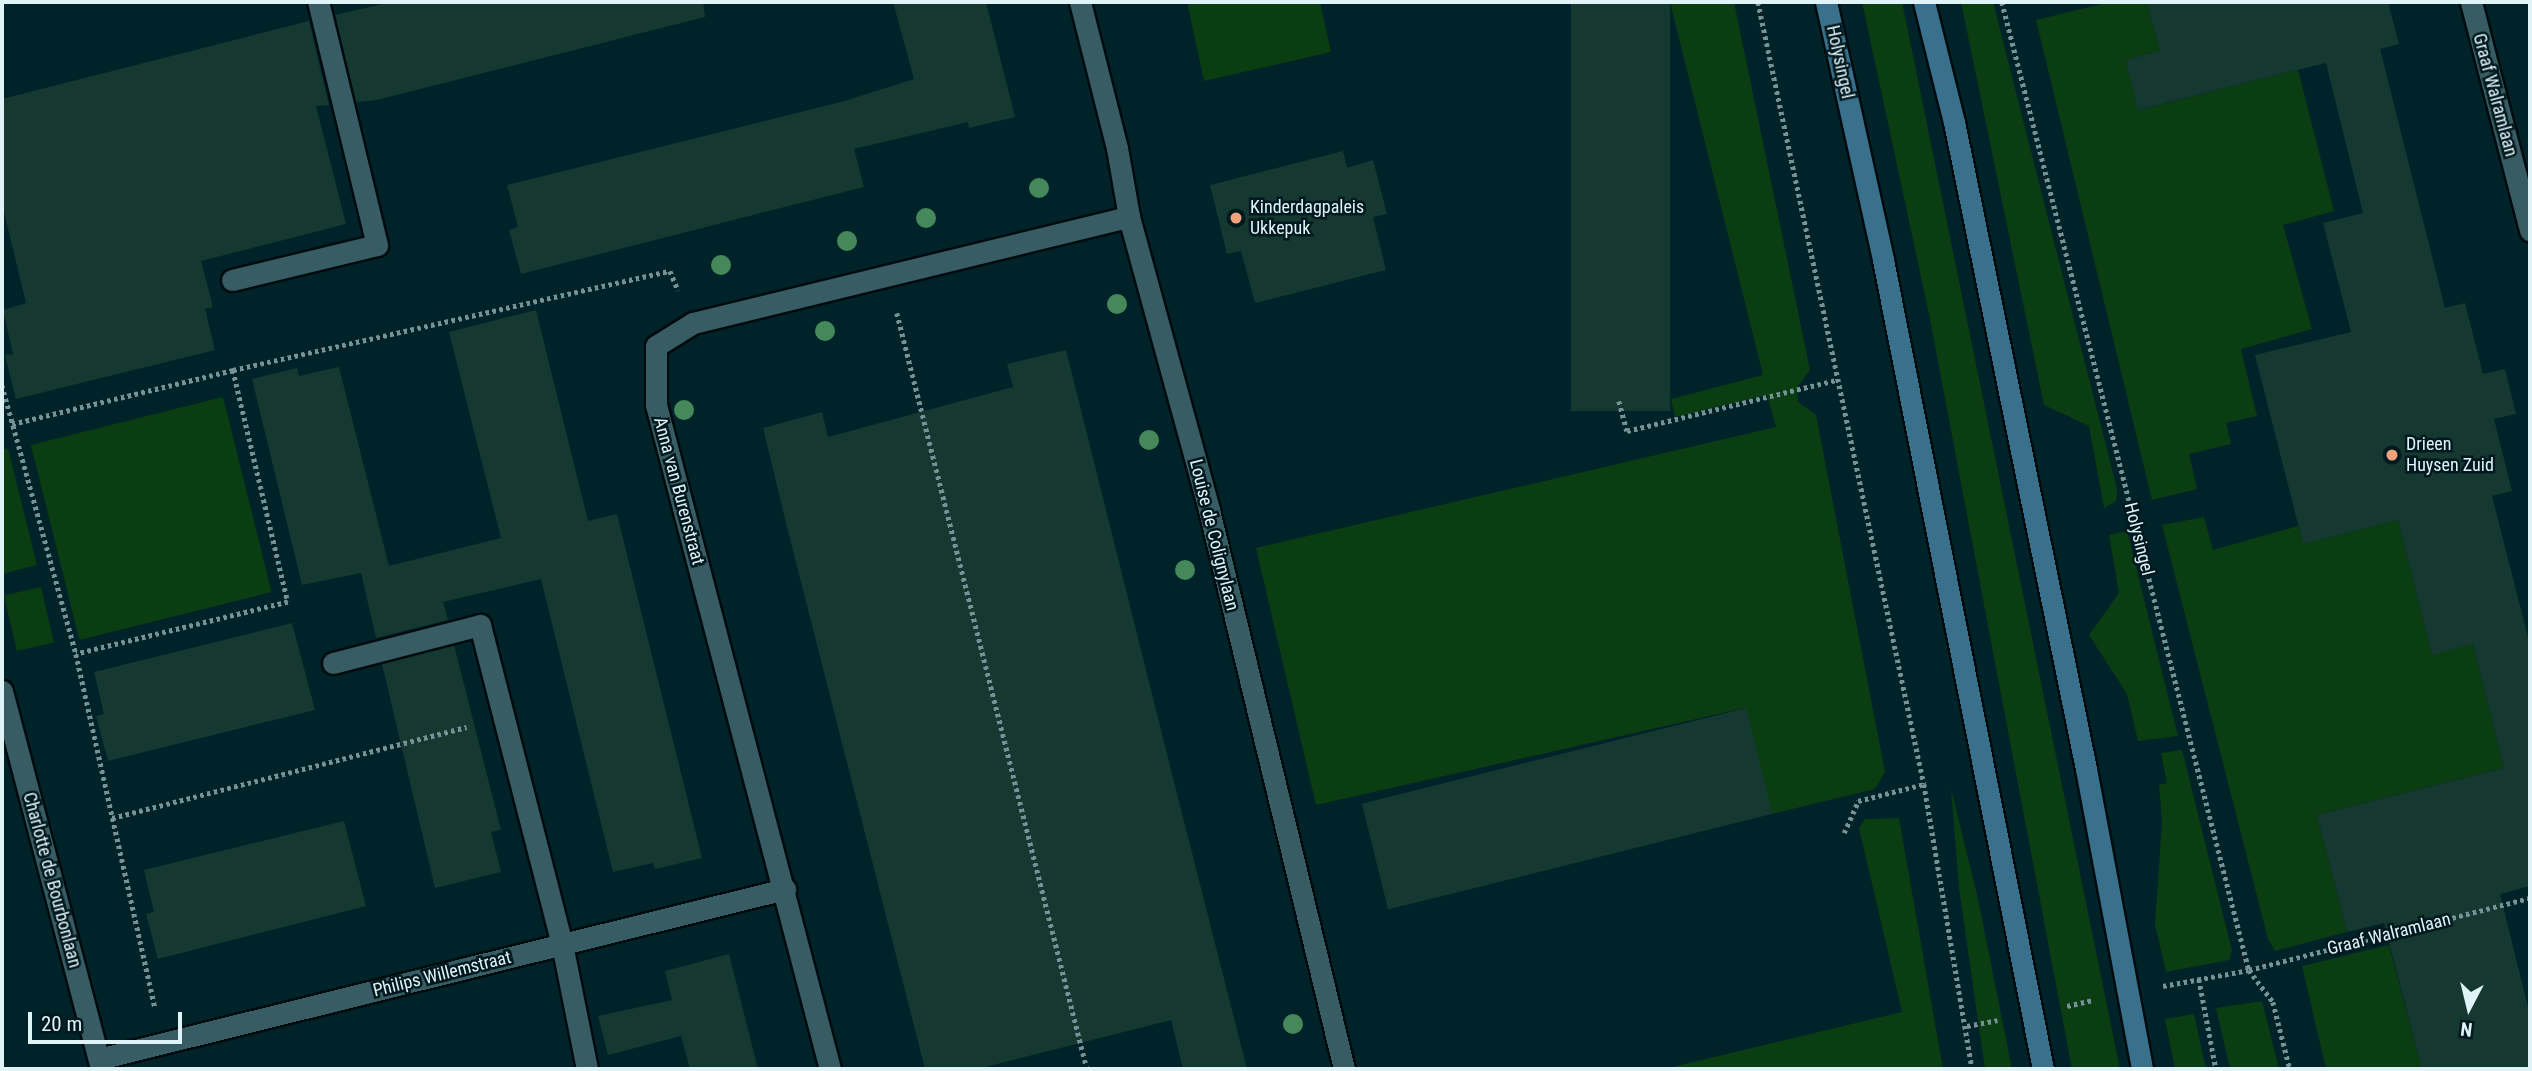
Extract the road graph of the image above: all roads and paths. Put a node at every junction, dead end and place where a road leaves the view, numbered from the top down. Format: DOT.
graph roads {
  1 [pos="318,2"];
  2 [pos="1080,2"];
  3 [pos="1758,2"];
  4 [pos="1826,2"];
  5 [pos="1924,2"];
  6 [pos="2002,2"];
  7 [pos="2471,2"];
  8 [pos="1129,217"];
  9 [pos="2530,230"];
  10 [pos="887,276"];
  11 [pos="232,280"];
  12 [pos="693,323"];
  13 [pos="233,370"];
  14 [pos="1837,380"];
  15 [pos="2,385"];
  16 [pos="1619,401"];
  17 [pos="12,424"];
  18 [pos="76,654"];
  19 [pos="333,663"];
  20 [pos="2,691"];
  21 [pos="504,718"];
  22 [pos="1924,784"];
  23 [pos="111,818"];
  24 [pos="1844,833"];
  25 [pos="785,889"];
  26 [pos="2530,898"];
  27 [pos="562,944"];
  28 [pos="2249,970"];
  29 [pos="2199,979"];
  30 [pos="163,1043"];
  31 [pos="100,1064"];
  32 [pos="587,1069"];
  33 [pos="830,1069"];
  34 [pos="1087,1069"];
  35 [pos="1344,1069"];
  36 [pos="1972,1069"];
  37 [pos="2043,1069"];
  38 [pos="2143,1069"];
  39 [pos="2216,1069"];
  40 [pos="2290,1069"];
  1 -- 11 [label="street"];
  2 -- 8 [label="street, Louise de Colignylaan"];
  3 -- 14 [label="path"];
  4 -- 37 [label="street, Holysingel"];
  5 -- 38 [label="street"];
  6 -- 28 [label="path, Holysingel"];
  7 -- 9 [label="street, Graaf Walramlaan"];
  8 -- 10 [label="street, Anna van Burenstraat"];
  8 -- 35 [label="street, Louise de Colignylaan"];
  10 -- 12 [label="street, Anna van Burenstraat"];
  10 -- 34 [label="path"];
  12 -- 13 [label="path"];
  12 -- 25 [label="street, Anna van Burenstraat"];
  13 -- 17 [label="path"];
  13 -- 18 [label="path"];
  14 -- 16 [label="path"];
  14 -- 22 [label="path"];
  15 -- 17 [label="path"];
  17 -- 18 [label="path"];
  18 -- 23 [label="path"];
  19 -- 21 [label="street"];
  20 -- 31 [label="street, Charlotte de Bourbonlaan"];
  21 -- 23 [label="path"];
  21 -- 27 [label="street"];
  22 -- 24 [label="path"];
  22 -- 36 [label="path"];
  23 -- 30 [label="path"];
  25 -- 27 [label="street, Philips Willemstraat"];
  25 -- 33 [label="street, Anna van Burenstraat"];
  26 -- 28 [label="path, Graaf Walramlaan"];
  27 -- 30 [label="street, Philips Willemstraat"];
  27 -- 32 [label="street"];
  28 -- 40 [label="path, Holysingel"];
  29 -- 39 [label="path"];
  30 -- 31 [label="street, Philips Willemstraat"];
}
